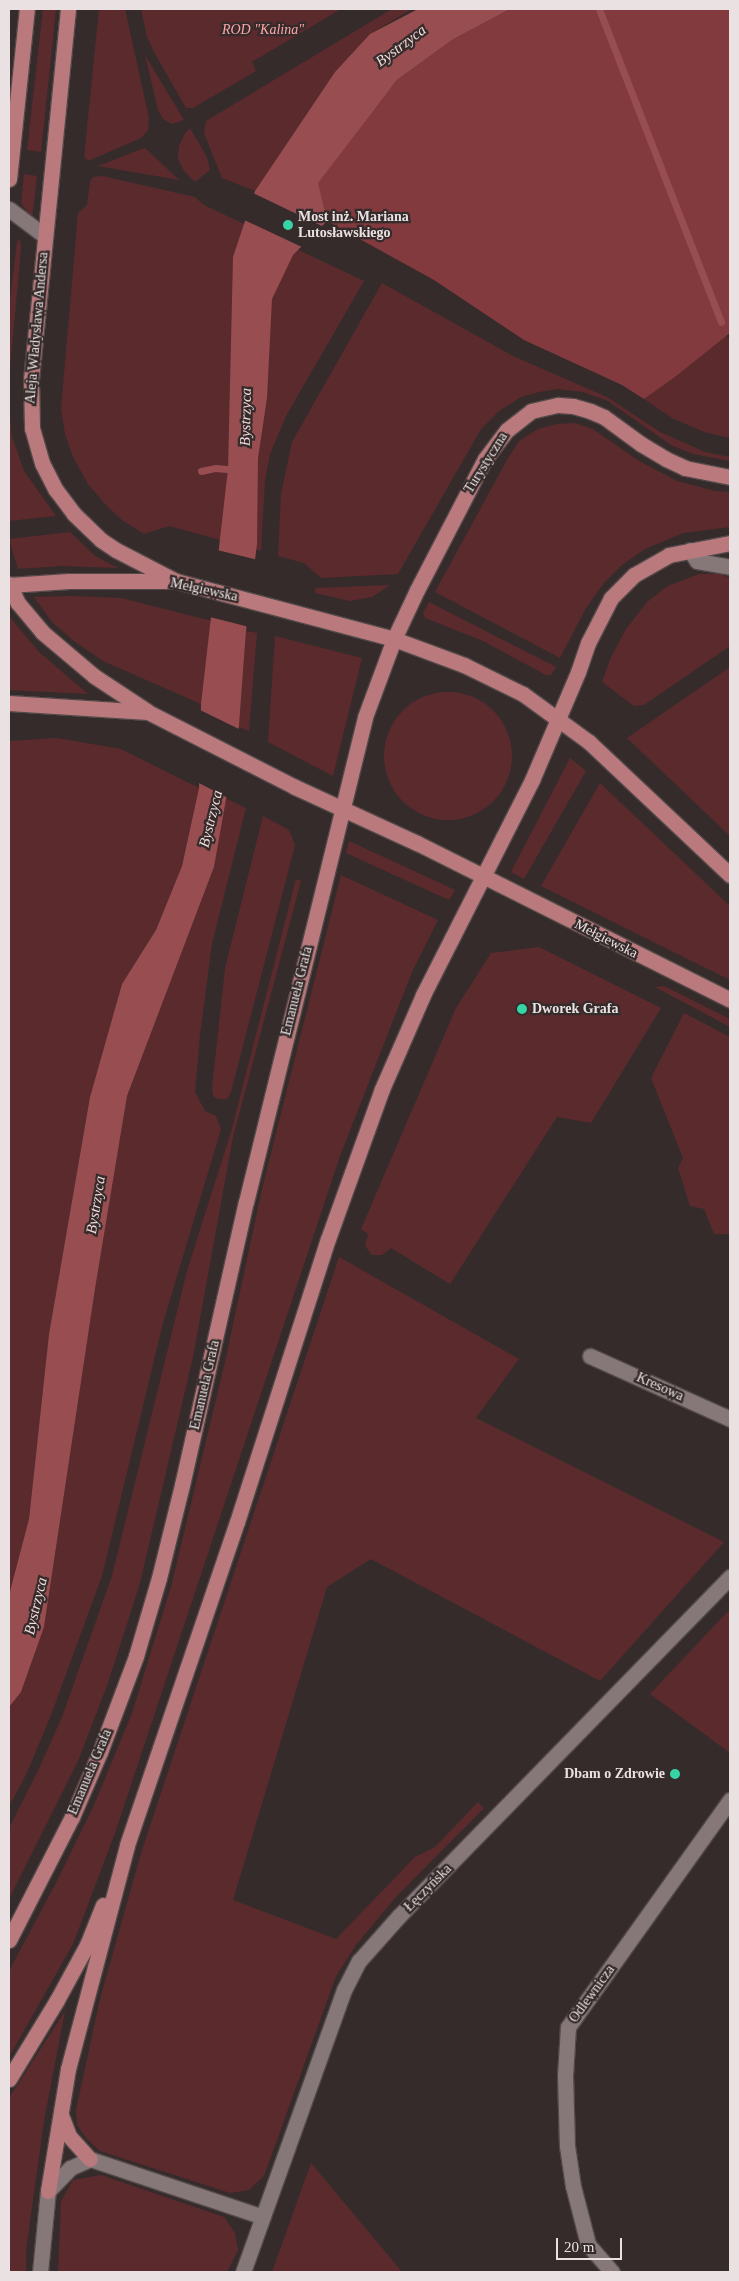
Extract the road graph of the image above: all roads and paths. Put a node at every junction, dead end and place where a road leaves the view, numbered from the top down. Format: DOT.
graph roads {
  1 [pos="27,9"];
  2 [pos="68,9"];
  3 [pos="9,179"];
  4 [pos="9,209"];
  5 [pos="45,236"];
  6 [pos="730,477"];
  7 [pos="730,543"];
  8 [pos="690,550"];
  9 [pos="730,567"];
  10 [pos="176,581"];
  11 [pos="9,585"];
  12 [pos="394,639"];
  13 [pos="9,703"];
  14 [pos="148,712"];
  15 [pos="558,719"];
  16 [pos="343,810"];
  17 [pos="484,876"];
  18 [pos="730,876"];
  19 [pos="730,1000"];
  20 [pos="590,1356"];
  21 [pos="730,1419"];
  22 [pos="730,1577"];
  23 [pos="730,1800"];
  24 [pos="128,1845"];
  25 [pos="9,1940"];
  26 [pos="9,2079"];
  27 [pos="60,2115"];
  28 [pos="90,2159"];
  29 [pos="48,2191"];
  30 [pos="263,2217"];
  31 [pos="40,2272"];
  32 [pos="243,2272"];
  33 [pos="612,2272"];
  1 -- 3 [label="main road"];
  2 -- 5 [label="main road, Aleja Władysława Andersa"];
  4 -- 5 [label="street"];
  5 -- 10 [label="main road, Aleja Władysława Andersa"];
  6 -- 12 [label="main road, Turystyczna"];
  7 -- 8 [label="main road"];
  8 -- 9 [label="street"];
  8 -- 15 [label="main road"];
  10 -- 11 [label="main road, Mełgiewska"];
  10 -- 12 [label="main road, Mełgiewska"];
  11 -- 14 [label="main road"];
  12 -- 15 [label="main road, Mełgiewska"];
  12 -- 16 [label="main road, Turystyczna"];
  13 -- 14 [label="main road"];
  14 -- 16 [label="main road"];
  15 -- 17 [label="main road"];
  15 -- 18 [label="main road"];
  16 -- 17 [label="main road, Mełgiewska"];
  16 -- 25 [label="main road, Emanuela Grafa"];
  17 -- 19 [label="main road, Mełgiewska"];
  17 -- 24 [label="main road"];
  20 -- 21 [label="street, Kresowa"];
  22 -- 30 [label="street, Łęczyńska"];
  23 -- 33 [label="street, Odlewnicza"];
  24 -- 26 [label="main road"];
  24 -- 27 [label="main road"];
  27 -- 28 [label="main road"];
  27 -- 29 [label="main road"];
  28 -- 29 [label="street"];
  28 -- 30 [label="street"];
  29 -- 31 [label="street"];
  30 -- 32 [label="street, Łęczyńska"];
}
